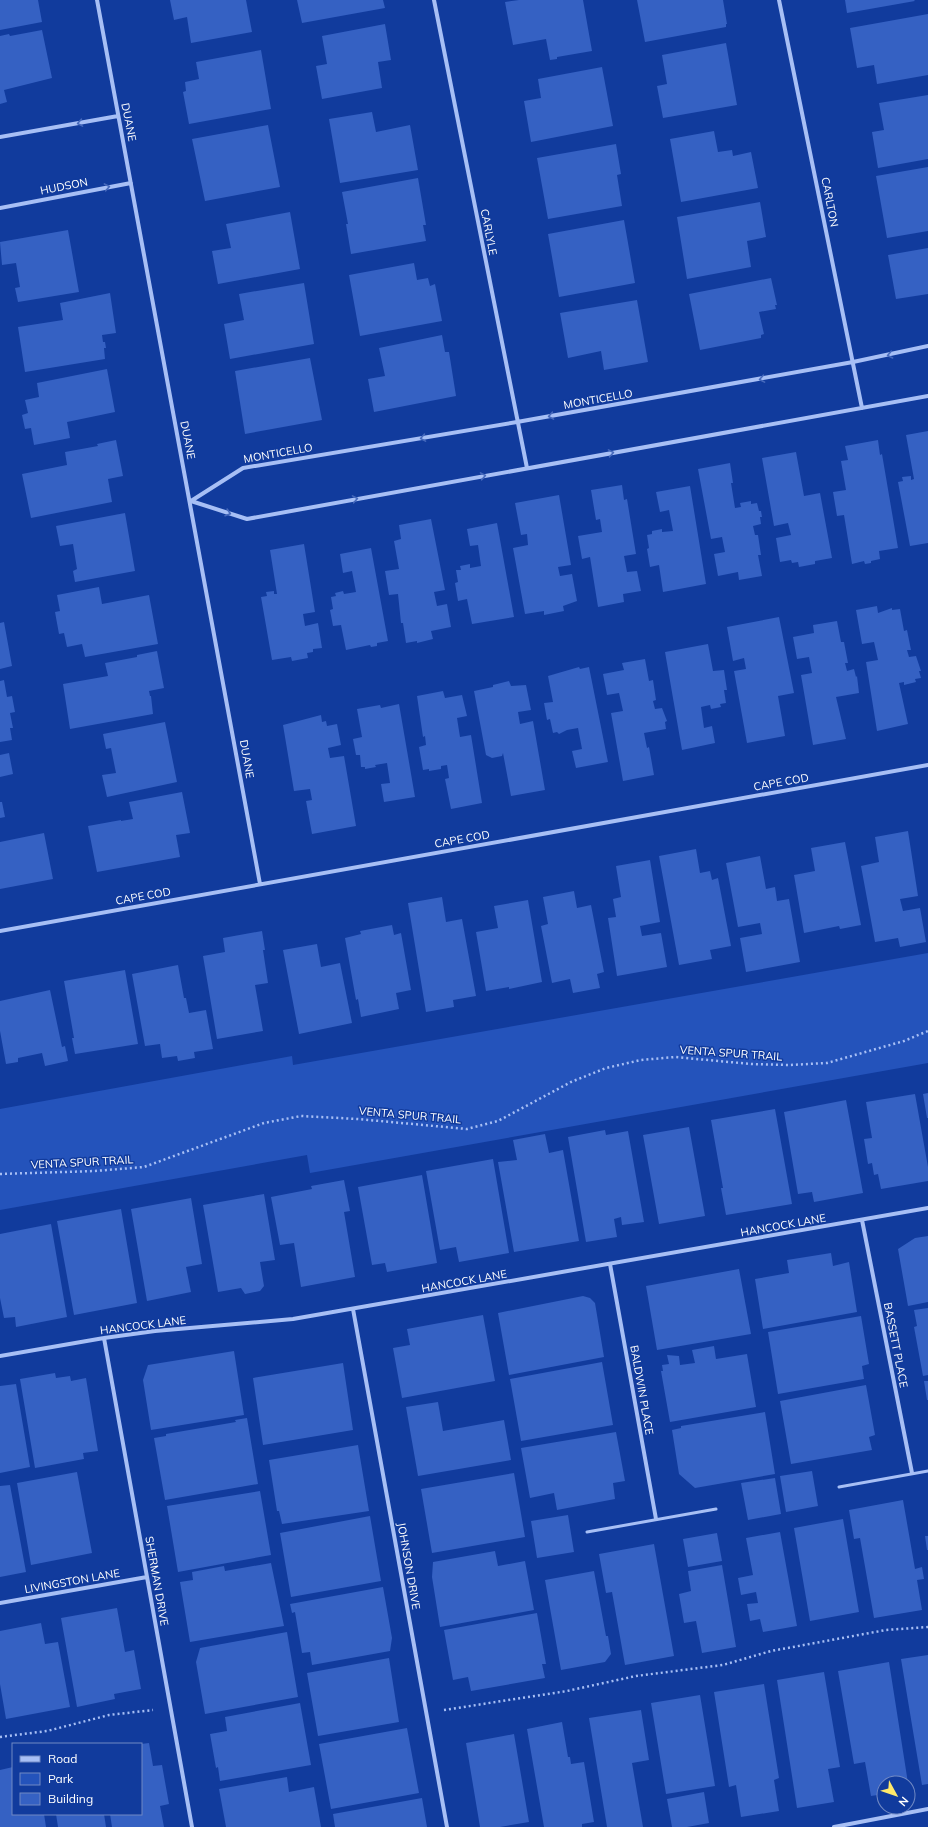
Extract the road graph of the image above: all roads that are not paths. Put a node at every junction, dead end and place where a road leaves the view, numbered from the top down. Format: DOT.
graph roads {
  1 [pos="98,0"];
  2 [pos="434,0"];
  3 [pos="779,0"];
  4 [pos="118,116"];
  5 [pos="0,137"];
  6 [pos="131,183"];
  7 [pos="0,208"];
  8 [pos="928,346"];
  9 [pos="853,362"];
  10 [pos="928,396"];
  11 [pos="862,408"];
  12 [pos="517,422"];
  13 [pos="527,468"];
  14 [pos="191,501"];
  15 [pos="928,765"];
  16 [pos="260,884"];
  17 [pos="0,931"];
  18 [pos="928,1208"];
  19 [pos="862,1220"];
  20 [pos="610,1264"];
  21 [pos="353,1309"];
  22 [pos="104,1338"];
  23 [pos="0,1356"];
  24 [pos="928,1471"];
  25 [pos="912,1473"];
  26 [pos="839,1487"];
  27 [pos="716,1509"];
  28 [pos="656,1519"];
  29 [pos="588,1532"];
  30 [pos="147,1577"];
  31 [pos="0,1603"];
  32 [pos="928,1809"];
  33 [pos="192,1827"];
  34 [pos="447,1827"];
  35 [pos="834,1827"];
  1 -- 4 [label="street, DUANE"];
  2 -- 12 [label="street, CARLYLE"];
  3 -- 9 [label="street, CARLTON"];
  4 -- 5 [label="street, one-way"];
  4 -- 6 [label="street, DUANE"];
  7 -- 6 [label="street, HUDSON, one-way"];
  6 -- 14 [label="street, DUANE"];
  8 -- 9 [label="street, MONTICELLO, one-way"];
  9 -- 11 [label="street, CARLTON"];
  9 -- 12 [label="street, MONTICELLO, one-way"];
  10 -- 11 [label="street"];
  13 -- 11 [label="street, one-way"];
  12 -- 13 [label="street, CARLYLE"];
  12 -- 14 [label="street, MONTICELLO, one-way"];
  14 -- 13 [label="street, one-way"];
  14 -- 16 [label="street, DUANE"];
  15 -- 16 [label="street, CAPE COD"];
  16 -- 17 [label="street, CAPE COD"];
  18 -- 19 [label="street, HANCOCK LANE"];
  19 -- 20 [label="street, HANCOCK LANE"];
  19 -- 25 [label="street, BASSETT PLACE"];
  20 -- 21 [label="street, HANCOCK LANE"];
  20 -- 28 [label="street, BALDWIN PLACE"];
  21 -- 22 [label="street, HANCOCK LANE"];
  21 -- 34 [label="street, JOHNSON DRIVE"];
  22 -- 23 [label="street, HANCOCK LANE"];
  22 -- 30 [label="street, SHERMAN DRIVE"];
  24 -- 25 [label="lane"];
  25 -- 26 [label="lane"];
  27 -- 28 [label="lane"];
  28 -- 29 [label="lane"];
  30 -- 31 [label="street, LIVINGSTON LANE"];
  30 -- 33 [label="street, SHERMAN DRIVE"];
  32 -- 35 [label="street"];
}
